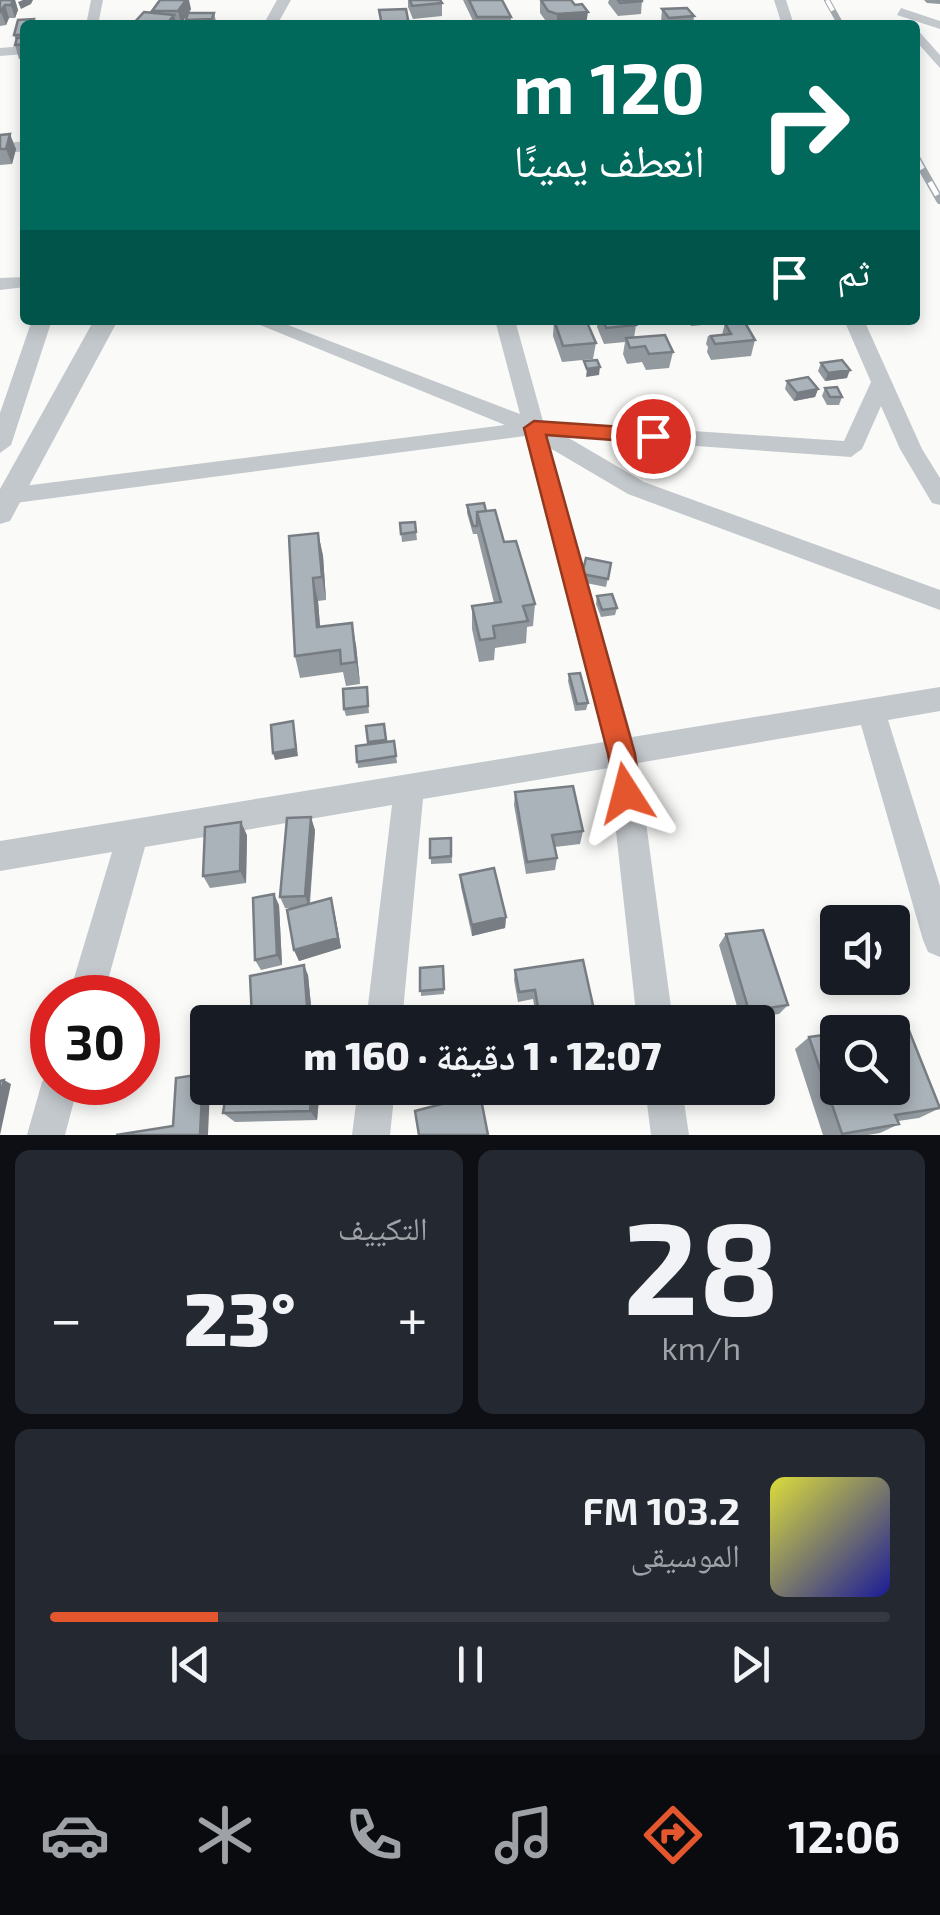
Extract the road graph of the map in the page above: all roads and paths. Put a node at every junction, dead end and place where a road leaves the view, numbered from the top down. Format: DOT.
graph roads {
  1 [pos="890,0"];
  2 [pos="901,12"];
  3 [pos="907,20"];
  4 [pos="940,25"];
  5 [pos="920,37"];
  6 [pos="940,64"];
  7 [pos="40,325"];
  8 [pos="103,325"];
  9 [pos="271,325"];
  10 [pos="505,325"];
  11 [pos="856,325"];
  12 [pos="881,383"];
  13 [pos="534,428"];
  14 [pos="0,444"];
  15 [pos="940,497"];
  16 [pos="3,502"];
  17 [pos="940,600"];
  18 [pos="940,699"];
  19 [pos="871,711"];
  20 [pos="622,754"];
  21 [pos="409,787"];
  22 [pos="133,834"];
  23 [pos="0,856"];
  24 [pos="940,940"];
  25 [pos="93,975"];
  26 [pos="386,1005"];
  27 [pos="654,1005"];
  28 [pos="54,1105"];
  29 [pos="375,1105"];
  30 [pos="666,1105"];
  31 [pos="46,1135"];
  32 [pos="372,1135"];
  33 [pos="670,1135"];
  1 -- 2 [label="street"];
  2 -- 3 [label="street"];
  2 -- 4 [label="street"];
  5 -- 6 [label="street"];
  7 -- 14 [label="street"];
  8 -- 16 [label="street"];
  9 -- 13 [label="street"];
  10 -- 13 [label="street"];
  11 -- 12 [label="street"];
  12 -- 13 [label="street"];
  12 -- 15 [label="street"];
  13 -- 16 [label="street"];
  13 -- 17 [label="street"];
  13 -- 20 [label="street"];
  18 -- 19 [label="street"];
  19 -- 20 [label="street"];
  19 -- 24 [label="street"];
  20 -- 21 [label="street"];
  20 -- 27 [label="street"];
  21 -- 22 [label="street"];
  21 -- 26 [label="street"];
  22 -- 23 [label="street"];
  22 -- 25 [label="street"];
  28 -- 31 [label="street"];
  29 -- 32 [label="street"];
  30 -- 33 [label="street"];
}
